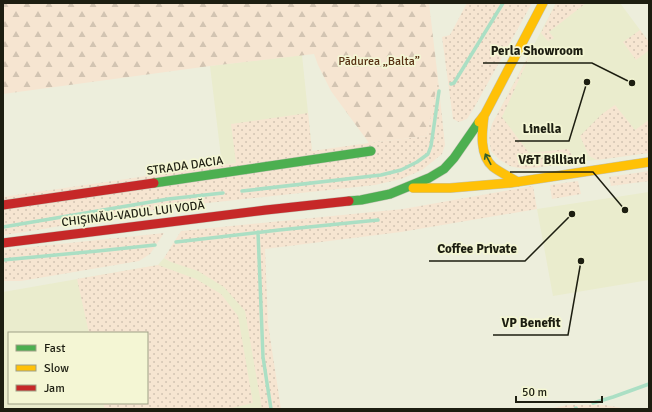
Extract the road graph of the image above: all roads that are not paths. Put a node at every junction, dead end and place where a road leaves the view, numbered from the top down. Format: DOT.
graph roads {
  1 [pos="543,3"];
  2 [pos="485,114"];
  3 [pos="371,151"];
  4 [pos="649,162"];
  5 [pos="518,182"];
  6 [pos="407,188"];
  7 [pos="3,205"];
  8 [pos="3,243"];
  1 -- 2 [label="main road"];
  5 -- 2 [label="main road, one-way"];
  2 -- 6 [label="main road"];
  3 -- 7 [label="main road, STRADA DACIA"];
  4 -- 5 [label="main road"];
  5 -- 6 [label="main road"];
  6 -- 8 [label="main road, CHIȘINĂU-VADUL LUI VODĂ"];
}
